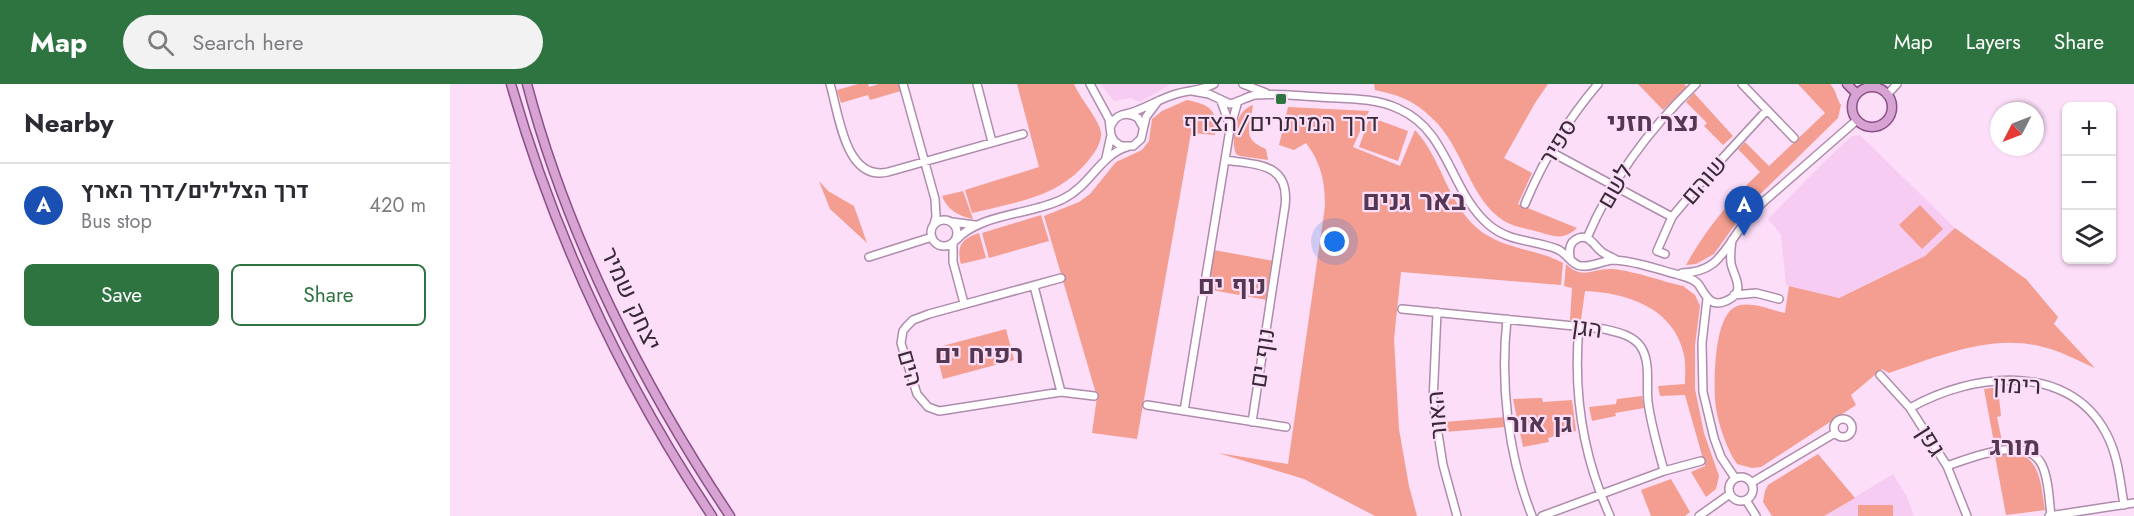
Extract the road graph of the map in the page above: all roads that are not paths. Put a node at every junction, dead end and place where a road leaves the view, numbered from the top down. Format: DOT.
graph roads {
  1 [pos="830,84"];
  2 [pos="903,84"];
  3 [pos="977,84"];
  4 [pos="1090,84"];
  5 [pos="1215,84"];
  6 [pos="1243,84"];
  7 [pos="1598,84"];
  8 [pos="1696,84"];
  9 [pos="1742,84"];
  10 [pos="1847,84"];
  11 [pos="1897,84"];
  12 [pos="511,86"];
  13 [pos="528,86"];
  14 [pos="1192,91"];
  15 [pos="1857,94"];
  16 [pos="1096,95"];
  17 [pos="1277,95"];
  18 [pos="1887,95"];
  19 [pos="1221,100"];
  20 [pos="1239,100"];
  21 [pos="1158,101"];
  22 [pos="1767,110"];
  23 [pos="1124,114"];
  24 [pos="1857,120"];
  25 [pos="1143,129"];
  26 [pos="1230,129"];
  27 [pos="1110,132"];
  28 [pos="1023,134"];
  29 [pos="1794,138"];
  30 [pos="992,142"];
  31 [pos="1127,147"];
  32 [pos="1551,152"];
  33 [pos="1106,158"];
  34 [pos="1225,160"];
  35 [pos="924,162"];
  36 [pos="1613,186"];
  37 [pos="935,199"];
  38 [pos="1525,204"];
  39 [pos="1672,217"];
  40 [pos="950,221"];
  41 [pos="934,224"];
  42 [pos="978,225"];
  43 [pos="932,237"];
  44 [pos="1587,238"];
  45 [pos="1574,240"];
  46 [pos="1732,240"];
  47 [pos="954,242"];
  48 [pos="941,246"];
  49 [pos="1596,246"];
  50 [pos="1550,247"];
  51 [pos="1665,254"];
  52 [pos="869,256"];
  53 [pos="1570,257"];
  54 [pos="1617,260"];
  55 [pos="953,262"];
  56 [pos="1589,266"];
  57 [pos="1710,266"];
  58 [pos="1733,270"];
  59 [pos="1673,273"];
  60 [pos="1061,278"];
  61 [pos="1738,280"];
  62 [pos="1034,286"];
  63 [pos="1700,286"];
  64 [pos="1756,293"];
  65 [pos="1734,295"];
  66 [pos="1707,299"];
  67 [pos="1779,299"];
  68 [pos="964,303"];
  69 [pos="1718,303"];
  70 [pos="1402,309"];
  71 [pos="1437,312"];
  72 [pos="1507,319"];
  73 [pos="1706,322"];
  74 [pos="1579,326"];
  75 [pos="1880,375"];
  76 [pos="1060,392"];
  77 [pos="1094,396"];
  78 [pos="1147,405"];
  79 [pos="1910,408"];
  80 [pos="1184,411"];
  81 [pos="1252,422"];
  82 [pos="1286,427"];
  83 [pos="1834,433"];
  84 [pos="1701,460"];
  85 [pos="1947,466"];
  86 [pos="1664,471"];
  87 [pos="1735,478"];
  88 [pos="1751,483"];
  89 [pos="1600,494"];
  90 [pos="1730,494"];
  91 [pos="1746,500"];
  92 [pos="2134,503"];
  93 [pos="2124,505"];
  94 [pos="712,516"];
  95 [pos="730,516"];
  96 [pos="1457,516"];
  97 [pos="1532,516"];
  98 [pos="1542,516"];
  99 [pos="1610,516"];
  100 [pos="1699,516"];
  101 [pos="1756,516"];
  102 [pos="1967,516"];
  103 [pos="2050,516"];
  1 -- 35 [label="street"];
  2 -- 35 [label="street"];
  3 -- 30 [label="street"];
  4 -- 16 [label="street"];
  5 -- 14 [label="street"];
  5 -- 19 [label="street"];
  6 -- 17 [label="street"];
  6 -- 20 [label="street"];
  7 -- 32 [label="street, ספיר"];
  8 -- 36 [label="street, לשם"];
  9 -- 22 [label="street"];
  10 -- 15 [label="main road"];
  11 -- 18 [label="street"];
  12 -- 94 [label="main road, יצחק שמיר"];
  13 -- 95 [label="main road, יצחק שמיר"];
  14 -- 19 [label="street"];
  14 -- 21 [label="street"];
  15 -- 18 [label="main road"];
  15 -- 24 [label="main road"];
  16 -- 23 [label="street"];
  16 -- 27 [label="street"];
  17 -- 20 [label="street"];
  17 -- 50 [label="street"];
  18 -- 24 [label="main road"];
  19 -- 20 [label="street"];
  19 -- 26 [label="street"];
  20 -- 26 [label="street"];
  21 -- 23 [label="street"];
  21 -- 25 [label="street"];
  22 -- 29 [label="street"];
  22 -- 39 [label="street, שוהם"];
  23 -- 25 [label="street"];
  23 -- 27 [label="street"];
  24 -- 46 [label="street"];
  25 -- 31 [label="street"];
  26 -- 34 [label="street"];
  27 -- 31 [label="street"];
  27 -- 33 [label="street"];
  28 -- 30 [label="street"];
  30 -- 35 [label="street"];
  31 -- 33 [label="street"];
  32 -- 36 [label="street"];
  32 -- 38 [label="street, ספיר"];
  33 -- 42 [label="street"];
  34 -- 80 [label="street"];
  34 -- 81 [label="street, נוף ים"];
  35 -- 37 [label="street"];
  36 -- 39 [label="street"];
  36 -- 44 [label="street, לשם"];
  37 -- 40 [label="street"];
  37 -- 41 [label="street"];
  39 -- 51 [label="street, שוהם"];
  40 -- 41 [label="street"];
  40 -- 42 [label="street"];
  40 -- 47 [label="street"];
  41 -- 43 [label="street"];
  42 -- 47 [label="street"];
  43 -- 48 [label="street"];
  43 -- 52 [label="street"];
  44 -- 45 [label="street"];
  44 -- 49 [label="street"];
  45 -- 50 [label="street"];
  45 -- 53 [label="street"];
  46 -- 57 [label="street"];
  46 -- 58 [label="street"];
  47 -- 48 [label="street"];
  47 -- 55 [label="street"];
  48 -- 55 [label="street"];
  49 -- 54 [label="street"];
  49 -- 56 [label="street"];
  50 -- 53 [label="street"];
  53 -- 56 [label="street"];
  54 -- 56 [label="street"];
  54 -- 59 [label="street"];
  55 -- 68 [label="street"];
  57 -- 58 [label="street"];
  57 -- 59 [label="street"];
  57 -- 63 [label="street"];
  58 -- 61 [label="street"];
  59 -- 63 [label="street"];
  60 -- 62 [label="street, הים"];
  61 -- 64 [label="street"];
  61 -- 65 [label="street"];
  62 -- 68 [label="street, הים"];
  62 -- 76 [label="street"];
  63 -- 66 [label="street"];
  64 -- 65 [label="street"];
  64 -- 67 [label="street"];
  65 -- 69 [label="street"];
  66 -- 69 [label="street"];
  66 -- 73 [label="street"];
  68 -- 76 [label="street, הים"];
  69 -- 73 [label="street"];
  70 -- 71 [label="street, הגן"];
  71 -- 72 [label="street, הגן"];
  71 -- 96 [label="street, האור"];
  72 -- 74 [label="street, הגן"];
  72 -- 97 [label="street"];
  73 -- 87 [label="street"];
  74 -- 86 [label="street, הגן"];
  74 -- 89 [label="street"];
  75 -- 79 [label="street, גפן"];
  76 -- 77 [label="street, הים"];
  78 -- 80 [label="street, נוף ים"];
  79 -- 85 [label="street, גפן"];
  79 -- 93 [label="street, רימון"];
  80 -- 81 [label="street, נוף ים"];
  81 -- 82 [label="street, נוף ים"];
  83 -- 88 [label="street"];
  84 -- 86 [label="street"];
  85 -- 102 [label="street, גפן"];
  85 -- 103 [label="street"];
  86 -- 89 [label="street"];
  87 -- 88 [label="street"];
  87 -- 90 [label="street"];
  88 -- 91 [label="street"];
  89 -- 98 [label="street"];
  89 -- 99 [label="street"];
  90 -- 91 [label="street"];
  90 -- 100 [label="street"];
  91 -- 101 [label="street"];
  92 -- 93 [label="street"];
  93 -- 103 [label="street"];
}
